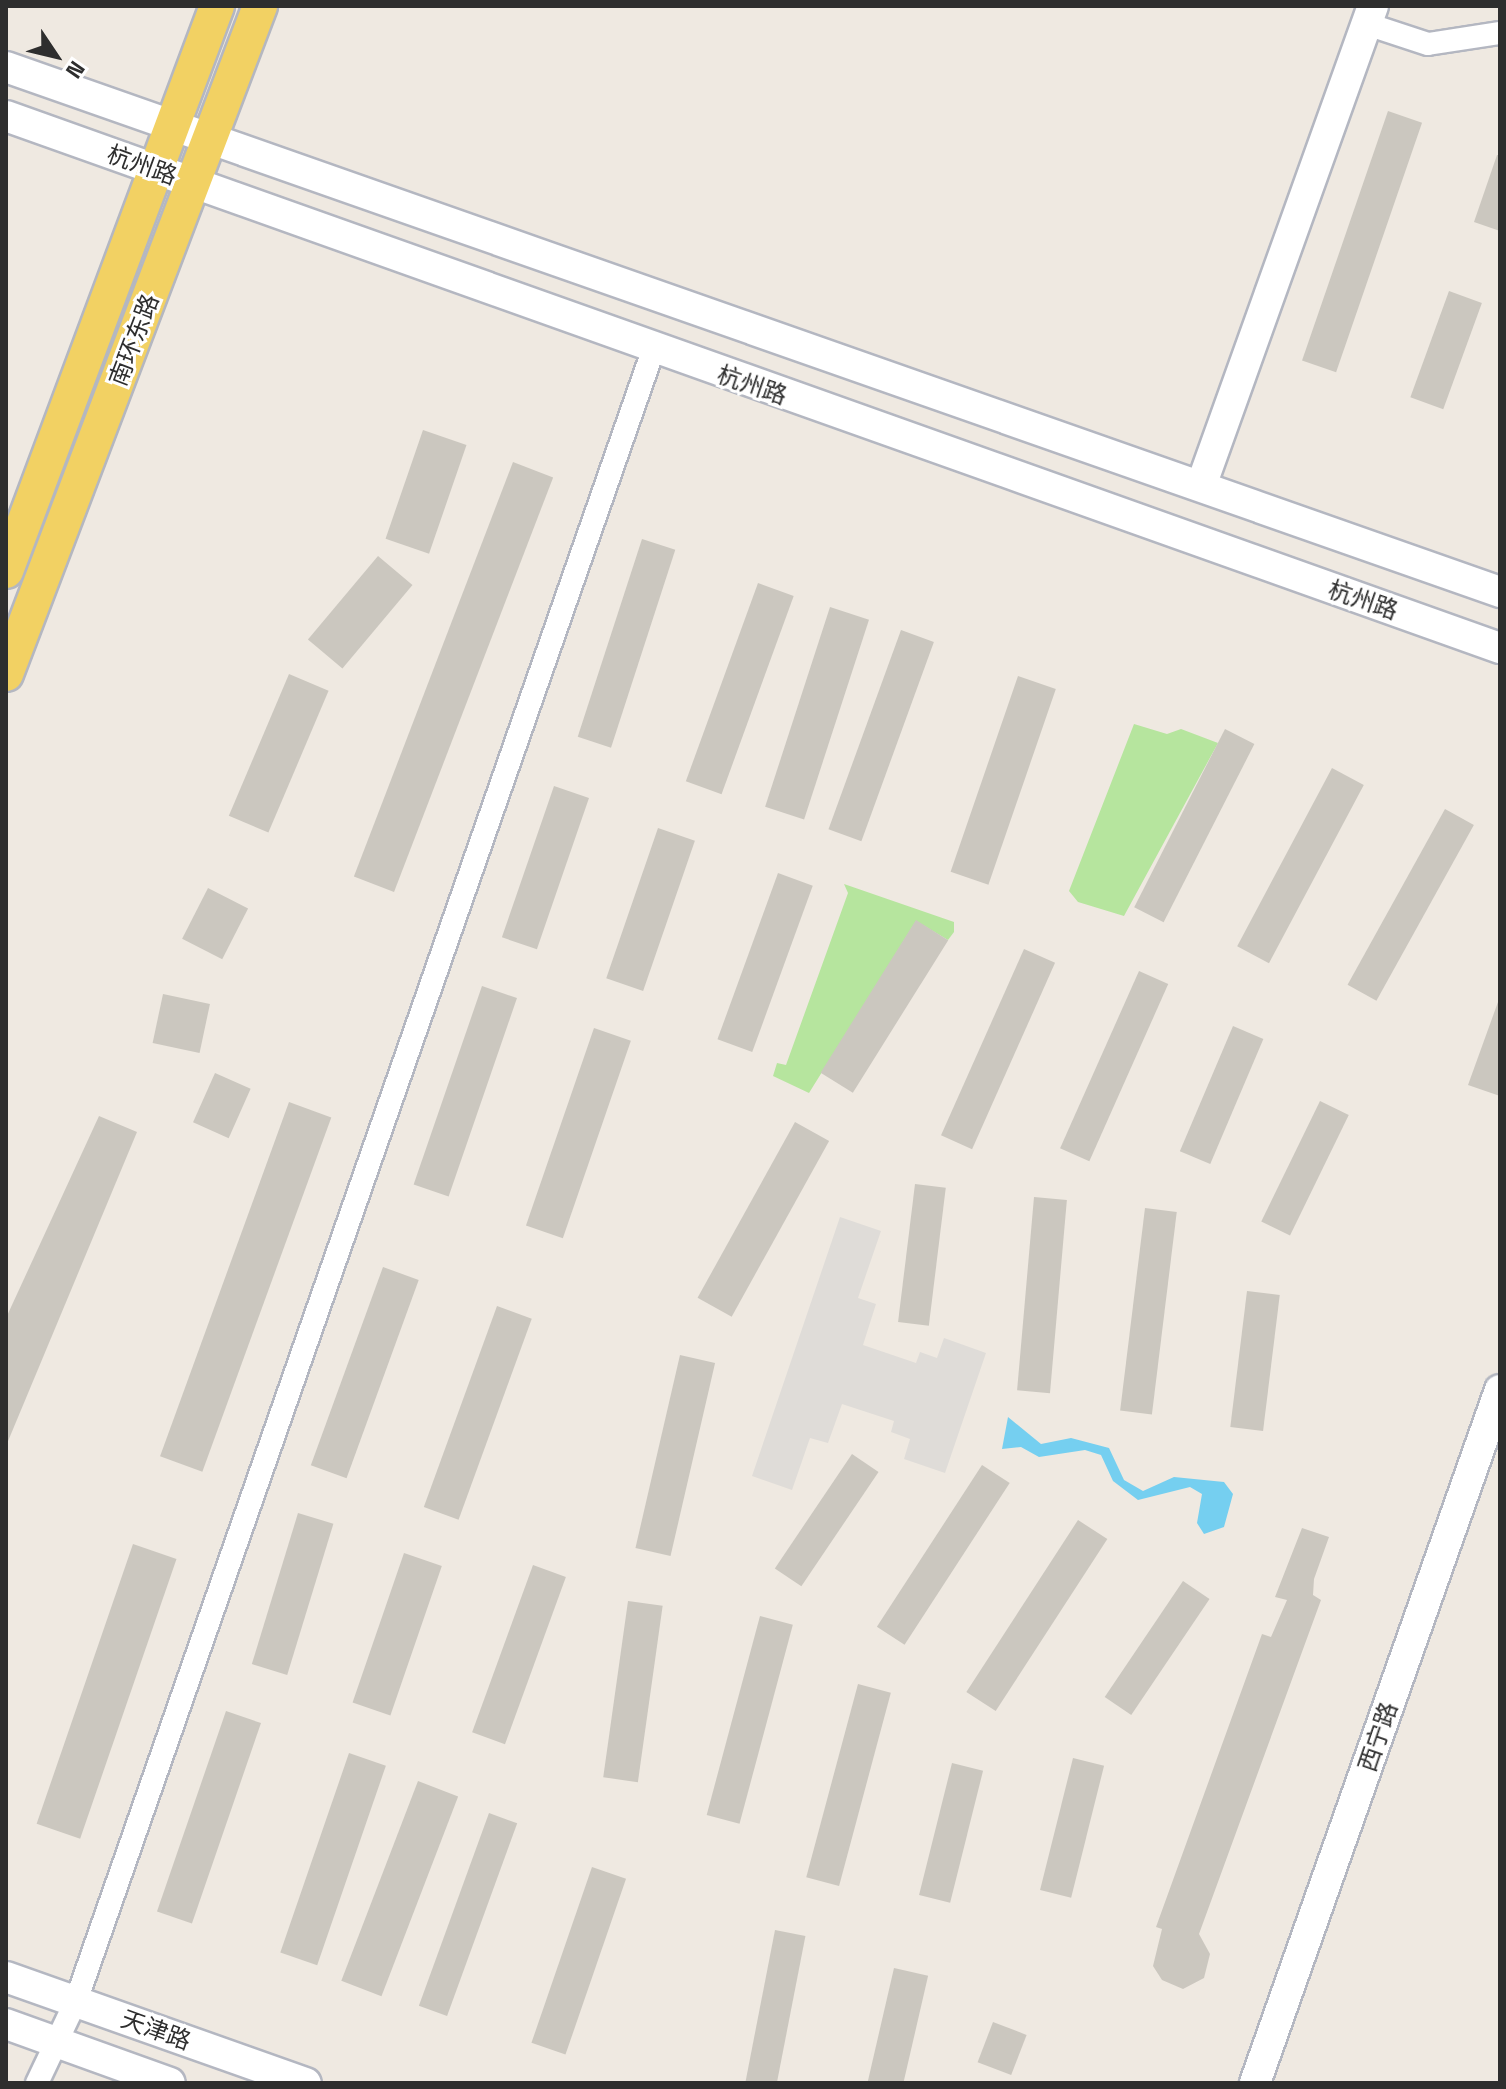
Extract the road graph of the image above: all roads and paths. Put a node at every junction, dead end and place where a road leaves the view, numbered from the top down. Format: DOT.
graph roads {
  1 [pos="217,6"];
  2 [pos="260,6"];
  3 [pos="1370,15"];
  4 [pos="1500,33"];
  5 [pos="6,67"];
  6 [pos="6,116"];
  7 [pos="172,126"];
  8 [pos="210,140"];
  9 [pos="157,171"];
  10 [pos="194,183"];
  11 [pos="653,351"];
  12 [pos="1201,486"];
  13 [pos="6,571"];
  14 [pos="1500,592"];
  15 [pos="1500,648"];
  16 [pos="6,674"];
  17 [pos="1500,1390"];
  18 [pos="6,1977"];
  19 [pos="76,2001"];
  20 [pos="6,2024"];
  21 [pos="58,2044"];
  22 [pos="37,2083"];
  23 [pos="170,2083"];
  24 [pos="306,2083"];
  25 [pos="1255,2083"];
  1 -- 7 [label="main road, 南环东路"];
  2 -- 8 [label="main road, 南环东路"];
  3 -- 4 [label="street"];
  3 -- 12 [label="main road"];
  5 -- 7 [label="main road, 杭州路"];
  6 -- 9 [label="main road, 杭州路"];
  7 -- 8 [label="main road, 杭州路"];
  7 -- 9 [label="main road, 南环东路"];
  8 -- 10 [label="main road, 南环东路"];
  8 -- 12 [label="main road, 杭州路"];
  9 -- 10 [label="main road, 杭州路"];
  9 -- 13 [label="main road, 南环东路"];
  10 -- 11 [label="main road, 杭州路"];
  10 -- 16 [label="main road, 南环东路"];
  11 -- 15 [label="main road, 杭州路"];
  11 -- 19 [label="street"];
  12 -- 14 [label="main road, 杭州路"];
  17 -- 25 [label="main road, 西宁路"];
  18 -- 19 [label="main road, 天津路"];
  19 -- 21 [label="street"];
  19 -- 24 [label="main road, 天津路"];
  20 -- 21 [label="main road, 天津路"];
  21 -- 22 [label="street"];
  21 -- 23 [label="main road, 天津路"];
}
